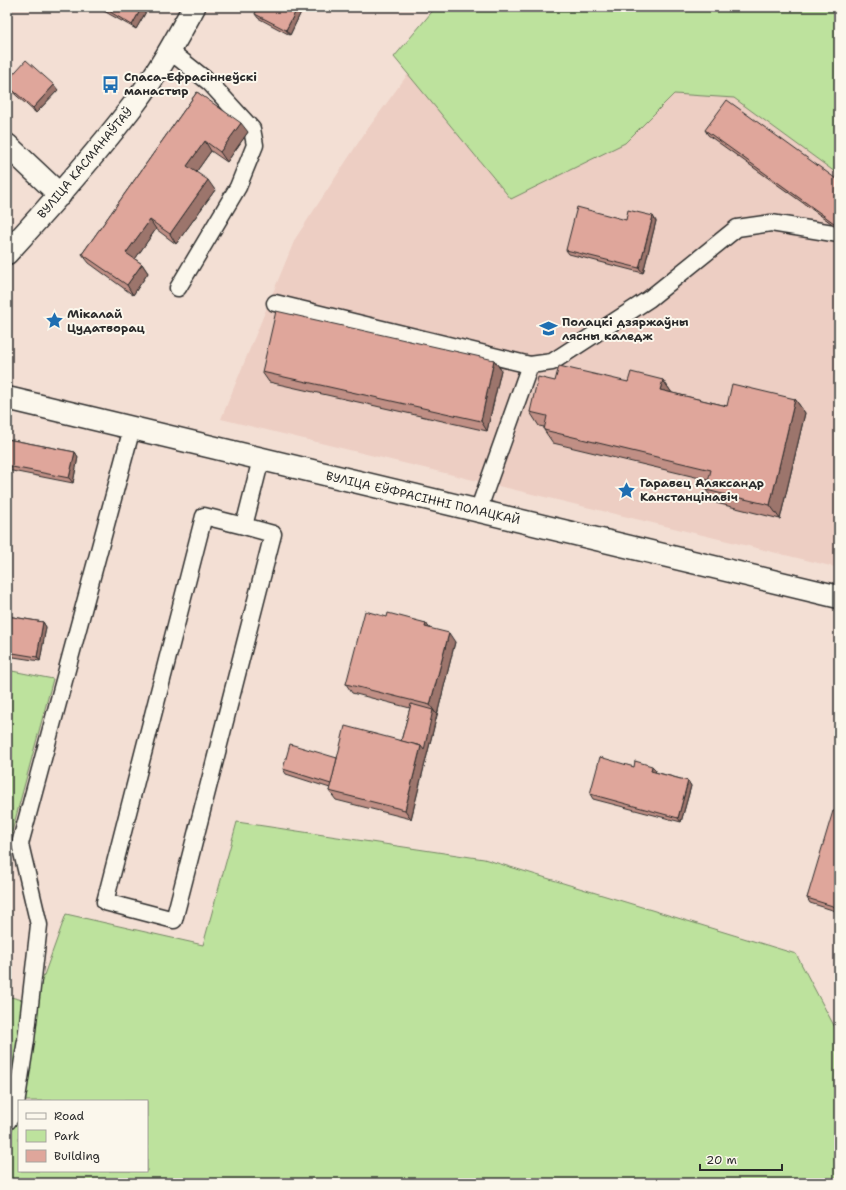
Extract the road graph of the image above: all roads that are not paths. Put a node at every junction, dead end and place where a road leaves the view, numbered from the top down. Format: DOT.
graph roads {
  1 [pos="194,7"];
  2 [pos="170,50"];
  3 [pos="7,145"];
  4 [pos="60,195"];
  5 [pos="839,234"];
  6 [pos="7,253"];
  7 [pos="178,288"];
  8 [pos="275,303"];
  9 [pos="530,365"];
  10 [pos="7,398"];
  11 [pos="132,428"];
  12 [pos="261,459"];
  13 [pos="478,511"];
  14 [pos="244,526"];
  15 [pos="839,597"];
  16 [pos="7,1122"];
  1 -- 2 [label="street, ВУЛІЦА КАСМАНАЎТАЎ"];
  2 -- 4 [label="street, ВУЛІЦА КАСМАНАЎТАЎ"];
  2 -- 7 [label="lane"];
  3 -- 4 [label="street"];
  4 -- 6 [label="street, ВУЛІЦА КАСМАНАЎТАЎ"];
  5 -- 9 [label="lane"];
  8 -- 9 [label="lane"];
  9 -- 13 [label="lane"];
  10 -- 11 [label="street, ВУЛІЦА ЕЎФРАСІННІ ПОЛАЦКАЙ"];
  11 -- 12 [label="street, ВУЛІЦА ЕЎФРАСІННІ ПОЛАЦКАЙ"];
  11 -- 16 [label="lane"];
  12 -- 13 [label="street, ВУЛІЦА ЕЎФРАСІННІ ПОЛАЦКАЙ"];
  12 -- 14 [label="lane"];
  13 -- 15 [label="street, ВУЛІЦА ЕЎФРАСІННІ ПОЛАЦКАЙ"];
  14 -- 14 [label="lane"];
}
